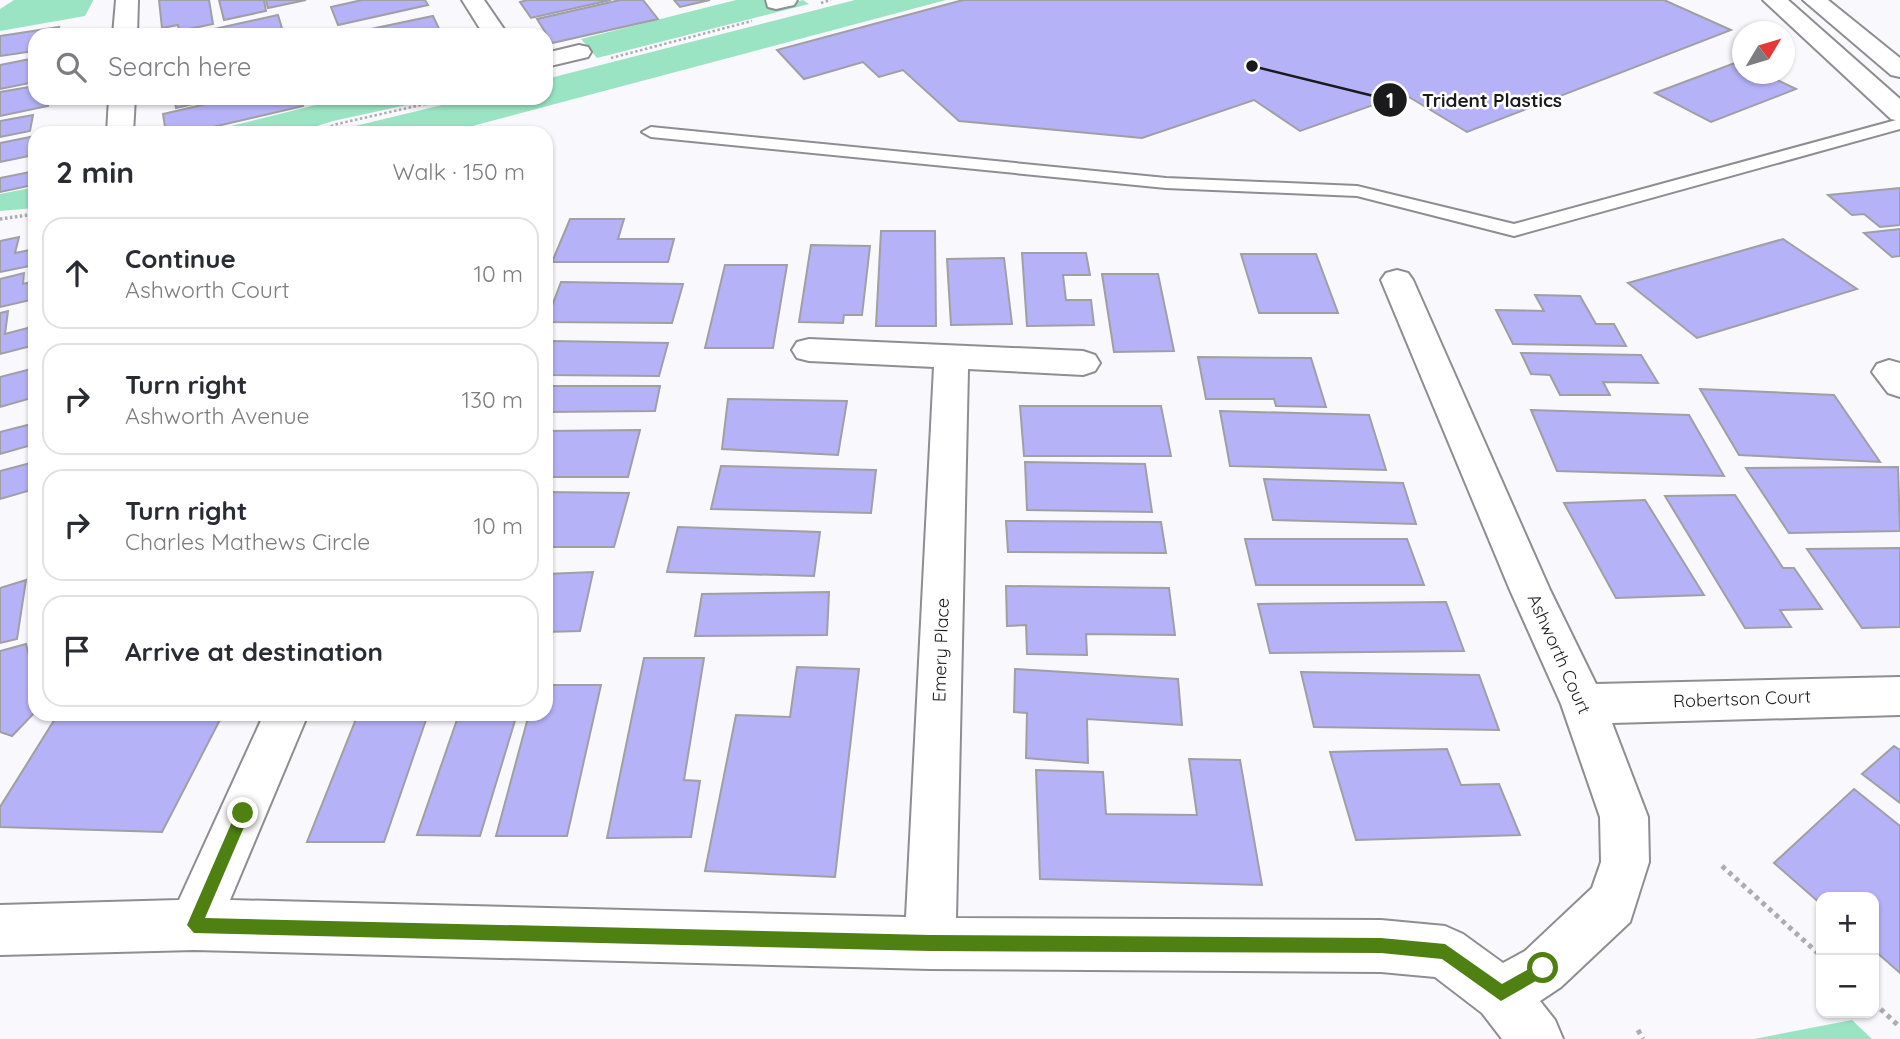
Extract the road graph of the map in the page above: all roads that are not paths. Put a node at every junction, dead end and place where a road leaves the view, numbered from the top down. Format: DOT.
graph roads {
  1 [pos="127,0"];
  2 [pos="473,0"];
  3 [pos="1774,0"];
  4 [pos="1814,0"];
  5 [pos="125,28"];
  6 [pos="491,28"];
  7 [pos="1851,30"];
  8 [pos="1813,33"];
  9 [pos="579,52"];
  10 [pos="553,58"];
  11 [pos="1900,70"];
  12 [pos="122,105"];
  13 [pos="1900,113"];
  14 [pos="1900,124"];
  15 [pos="120,126"];
  16 [pos="651,132"];
  17 [pos="1397,280"];
  18 [pos="809,350"];
  19 [pos="951,357"];
  20 [pos="1083,363"];
  21 [pos="1900,696"];
  22 [pos="1583,705"];
  23 [pos="283,721"];
  24 [pos="194,925"];
  25 [pos="0,930"];
  26 [pos="930,943"];
  27 [pos="1501,994"];
  28 [pos="1536,1039"];
  1 -- 5 [label="street"];
  2 -- 6 [label="street"];
  3 -- 8 [label="street"];
  4 -- 7 [label="street"];
  7 -- 8 [label="street"];
  7 -- 11 [label="street"];
  8 -- 13 [label="street"];
  9 -- 10 [label="street"];
  12 -- 15 [label="street"];
  14 -- 16 [label="lane"];
  17 -- 22 [label="street, Ashworth Court"];
  18 -- 19 [label="street"];
  19 -- 20 [label="street"];
  19 -- 26 [label="street, Emery Place"];
  21 -- 22 [label="street, Robertson Court"];
  22 -- 27 [label="street, Ashworth Court"];
  23 -- 24 [label="street"];
  24 -- 25 [label="street"];
  24 -- 26 [label="street"];
  26 -- 27 [label="street"];
  27 -- 28 [label="street"];
}
